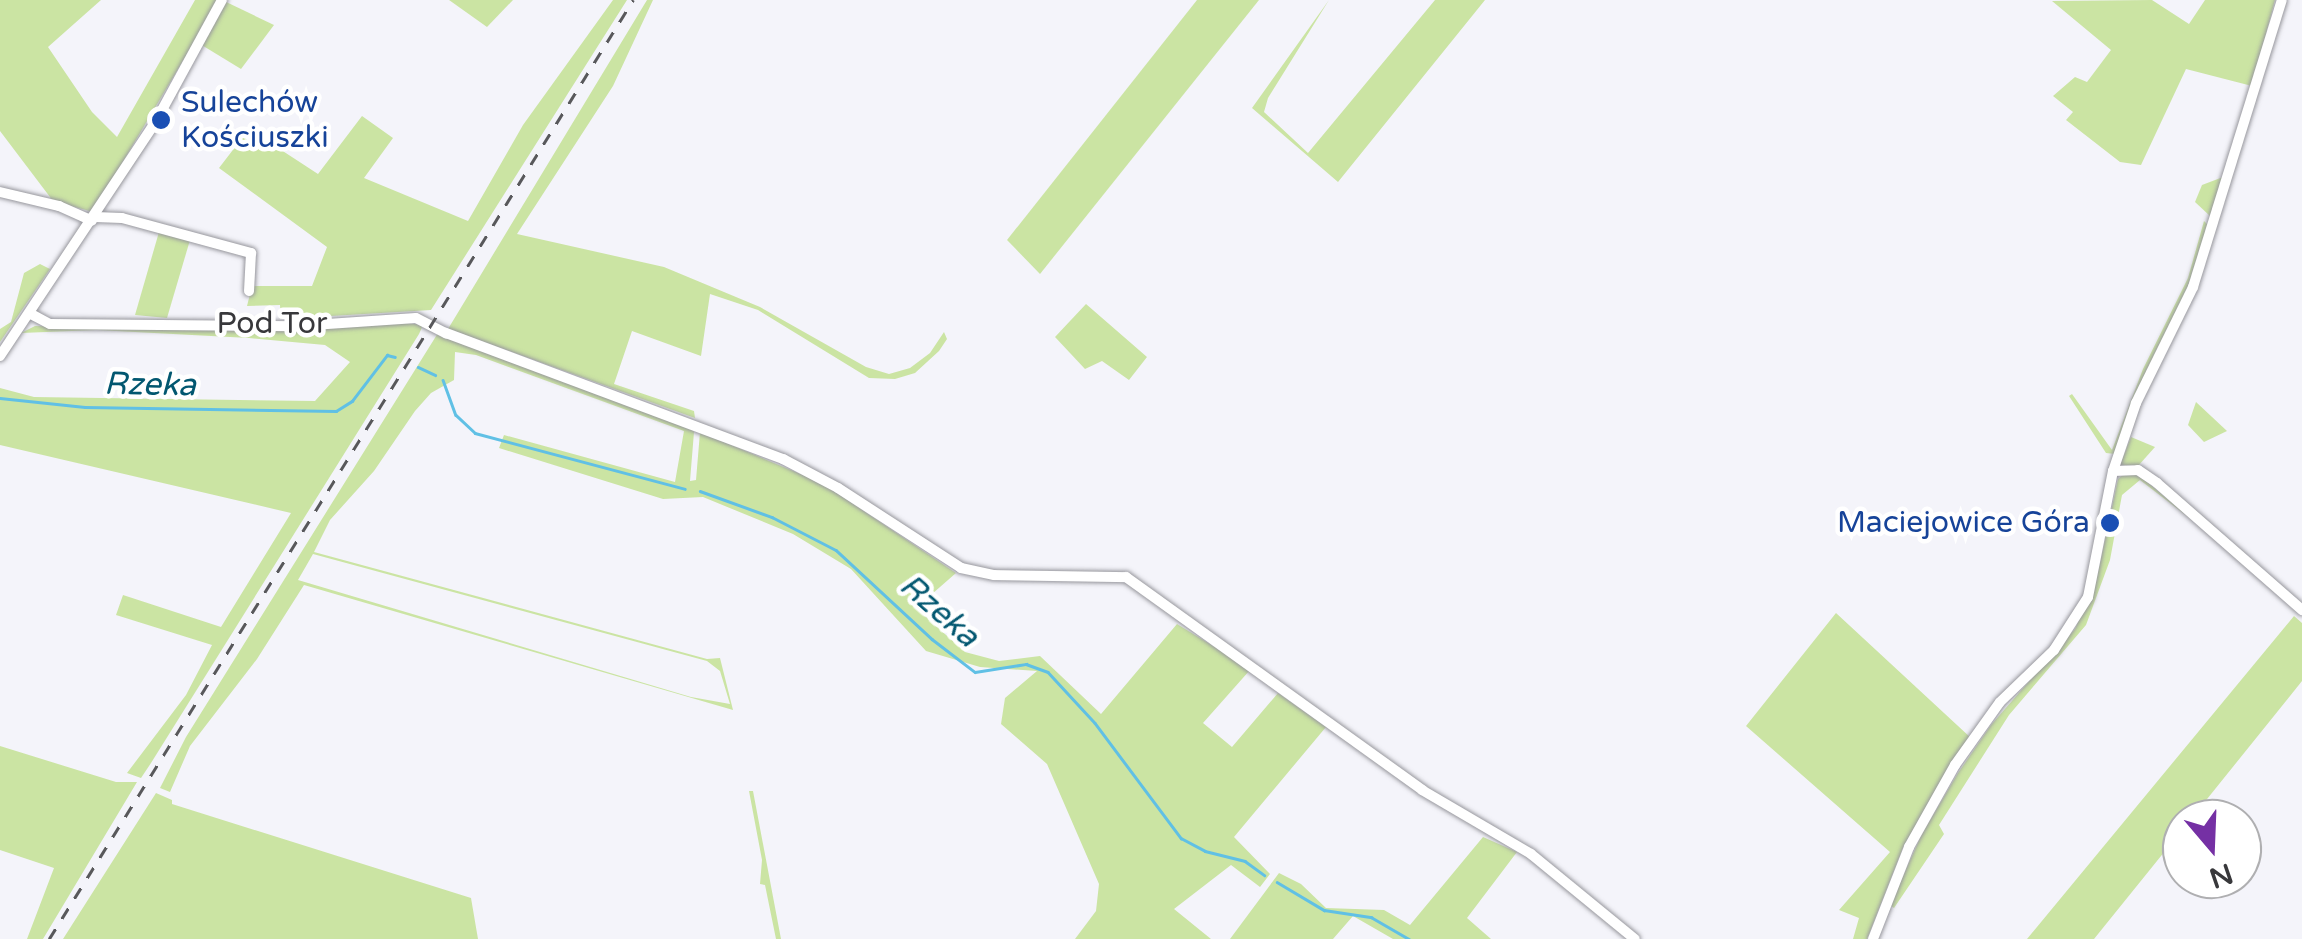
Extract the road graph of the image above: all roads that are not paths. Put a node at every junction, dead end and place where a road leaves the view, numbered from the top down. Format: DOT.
graph roads {
  1 [pos="222,0"];
  2 [pos="2282,0"];
  3 [pos="0,192"];
  4 [pos="93,219"];
  5 [pos="249,291"];
  6 [pos="31,314"];
  7 [pos="0,356"];
  8 [pos="2112,471"];
  9 [pos="2302,610"];
  10 [pos="1635,939"];
  11 [pos="1873,939"];
  1 -- 4 [label="street"];
  2 -- 8 [label="street"];
  3 -- 4 [label="street"];
  4 -- 5 [label="street"];
  4 -- 6 [label="street"];
  6 -- 7 [label="street"];
  6 -- 10 [label="street, Pod Tor"];
  8 -- 9 [label="street"];
  8 -- 11 [label="street"];
}
